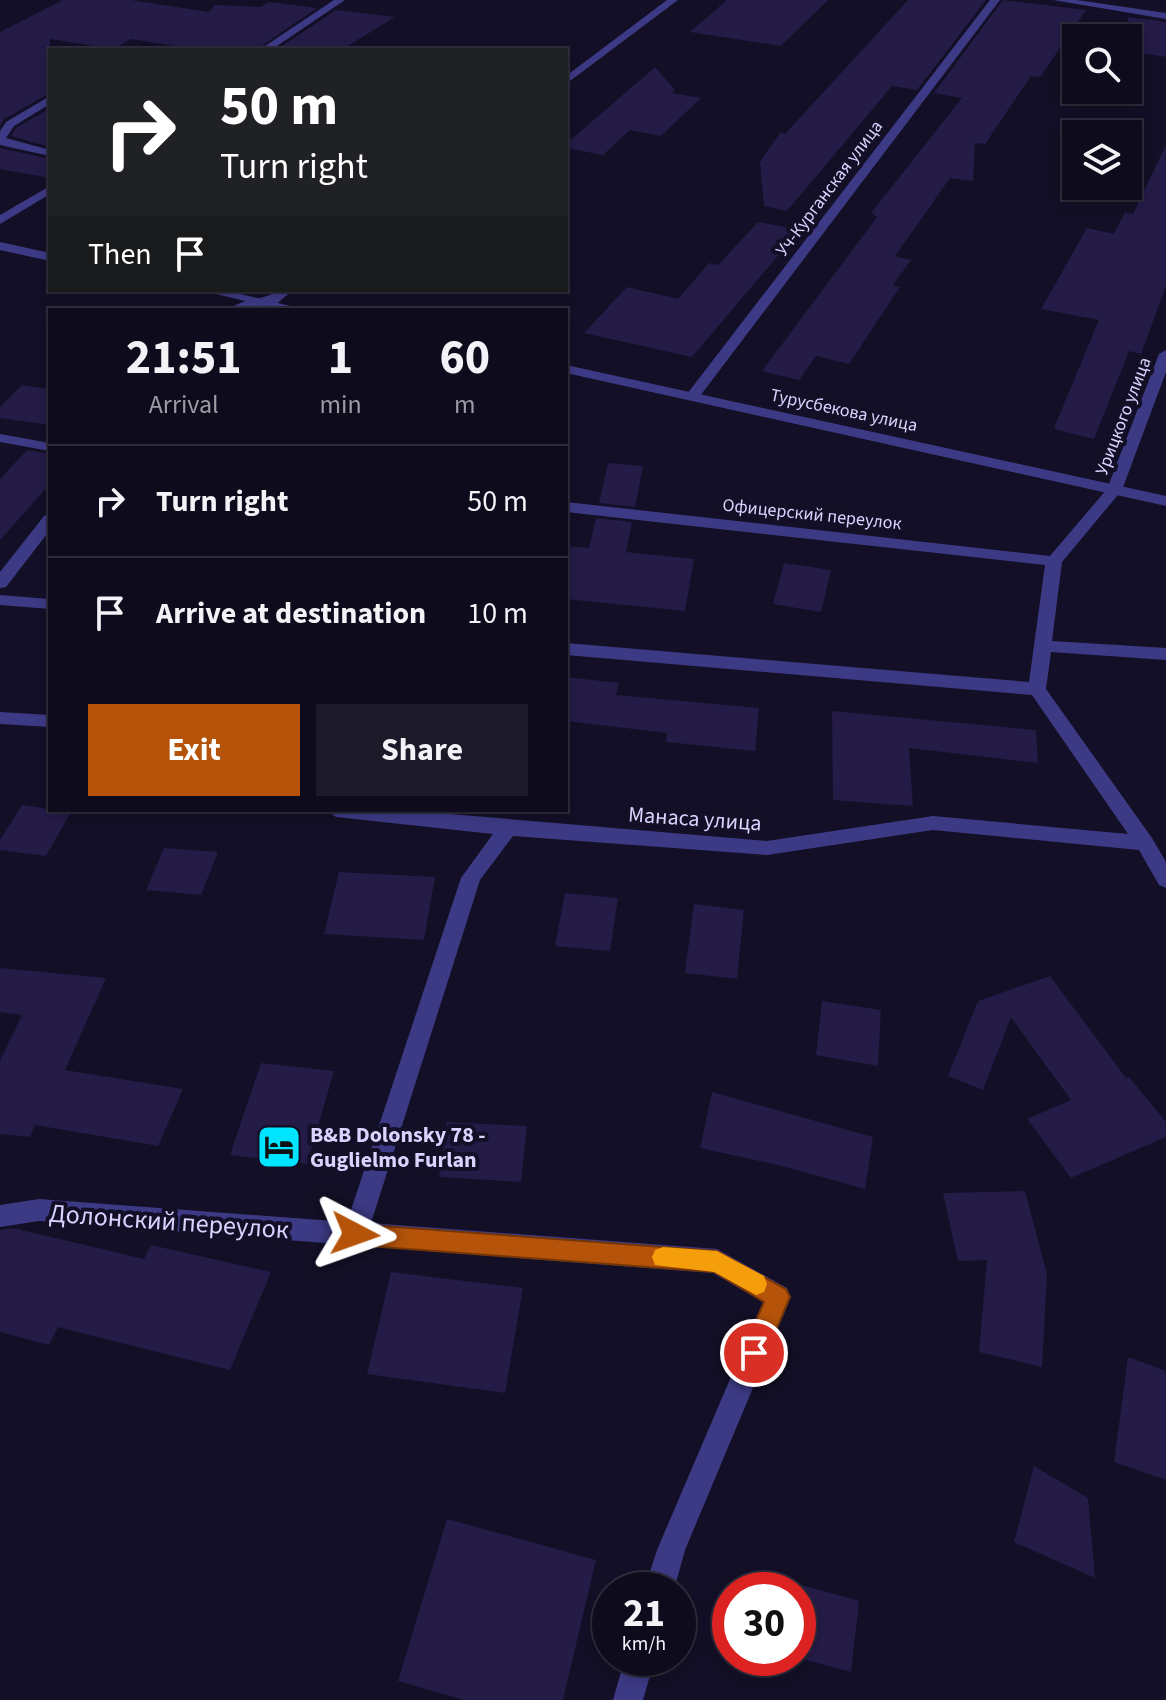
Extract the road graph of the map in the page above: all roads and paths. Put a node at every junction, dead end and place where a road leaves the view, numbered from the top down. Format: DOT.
graph roads {
  1 [pos="340,0"];
  2 [pos="673,0"];
  3 [pos="995,0"];
  4 [pos="1058,0"];
  5 [pos="1166,16"];
  6 [pos="267,48"];
  7 [pos="568,79"];
  8 [pos="48,100"];
  9 [pos="48,153"];
  10 [pos="48,190"];
  11 [pos="0,220"];
  12 [pos="0,246"];
  13 [pos="48,257"];
  14 [pos="216,292"];
  15 [pos="284,292"];
  16 [pos="269,303"];
  17 [pos="239,308"];
  18 [pos="291,308"];
  19 [pos="1166,354"];
  20 [pos="568,369"];
  21 [pos="692,397"];
  22 [pos="0,438"];
  23 [pos="48,447"];
  24 [pos="1114,490"];
  25 [pos="1166,501"];
  26 [pos="568,507"];
  27 [pos="48,522"];
  28 [pos="1054,561"];
  29 [pos="0,583"];
  30 [pos="0,600"];
  31 [pos="48,604"];
  32 [pos="1043,646"];
  33 [pos="568,649"];
  34 [pos="1166,654"];
  35 [pos="1037,689"];
  36 [pos="0,718"];
  37 [pos="48,721"];
  38 [pos="355,812"];
  39 [pos="508,828"];
  40 [pos="1145,843"];
  41 [pos="1166,880"];
  42 [pos="0,1216"];
  43 [pos="355,1234"];
  44 [pos="664,1572"];
  45 [pos="635,1676"];
  46 [pos="628,1700"];
  1 -- 6 [label="street"];
  2 -- 7 [label="street"];
  3 -- 21 [label="street, Уч-Курганская улица"];
  4 -- 5 [label="street"];
  8 -- 9 [label="street"];
  10 -- 11 [label="street"];
  12 -- 13 [label="street"];
  14 -- 16 [label="street"];
  15 -- 16 [label="street"];
  16 -- 17 [label="street"];
  16 -- 18 [label="street"];
  19 -- 24 [label="street, Урицкого улица"];
  20 -- 21 [label="street, Турусбекова улица"];
  21 -- 24 [label="street, Турусбекова улица"];
  22 -- 23 [label="street"];
  24 -- 25 [label="street"];
  24 -- 28 [label="street"];
  26 -- 28 [label="street, Офицерский переулок"];
  27 -- 29 [label="street"];
  28 -- 32 [label="street"];
  30 -- 31 [label="street"];
  32 -- 34 [label="street"];
  32 -- 35 [label="street"];
  33 -- 35 [label="street"];
  35 -- 40 [label="street"];
  36 -- 37 [label="street"];
  38 -- 39 [label="street, Манаса улица"];
  39 -- 40 [label="street, Манаса улица"];
  39 -- 43 [label="street"];
  40 -- 41 [label="street"];
  42 -- 43 [label="street, Долонский переулок"];
  43 -- 44 [label="street, Долонский переулок"];
  45 -- 46 [label="street"];
}
